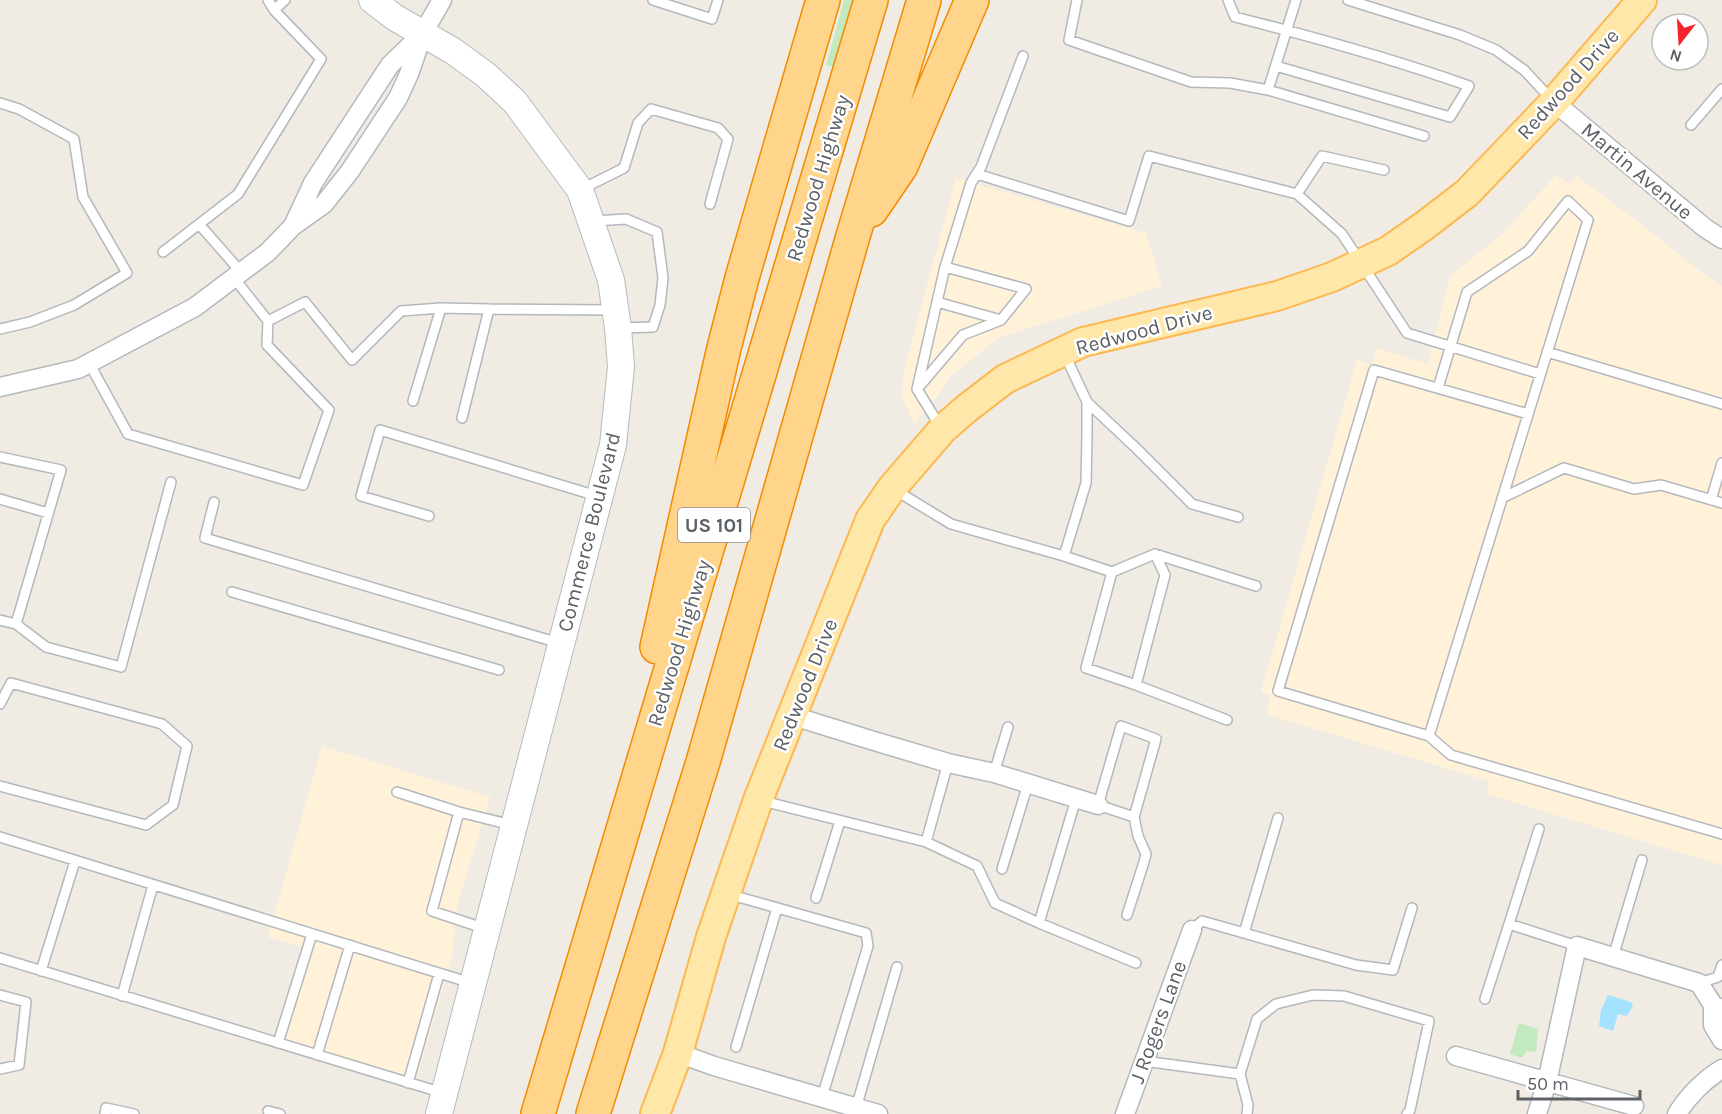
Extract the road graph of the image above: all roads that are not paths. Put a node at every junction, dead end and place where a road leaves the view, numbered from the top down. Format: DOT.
graph roads {
  1 [pos="268,0"];
  2 [pos="285,0"];
  3 [pos="372,0"];
  4 [pos="442,0"];
  5 [pos="653,0"];
  6 [pos="718,0"];
  7 [pos="823,0"];
  8 [pos="871,0"];
  9 [pos="924,0"];
  10 [pos="972,0"];
  11 [pos="1077,0"];
  12 [pos="1228,0"];
  13 [pos="1296,0"];
  14 [pos="1348,0"];
  15 [pos="1642,0"];
  16 [pos="274,10"];
  17 [pos="1287,30"];
  18 [pos="423,33"];
  19 [pos="1023,56"];
  20 [pos="1276,66"];
  21 [pos="1722,89"];
  22 [pos="1268,90"];
  23 [pos="1554,102"];
  24 [pos="0,103"];
  25 [pos="1691,124"];
  26 [pos="1424,136"];
  27 [pos="1384,170"];
  28 [pos="977,174"];
  29 [pos="580,190"];
  30 [pos="1297,194"];
  31 [pos="710,204"];
  32 [pos="591,221"];
  33 [pos="199,224"];
  34 [pos="853,236"];
  35 [pos="1722,239"];
  36 [pos="163,252"];
  37 [pos="1361,264"];
  38 [pos="945,267"];
  39 [pos="237,275"];
  40 [pos="937,302"];
  41 [pos="441,308"];
  42 [pos="489,309"];
  43 [pos="617,319"];
  44 [pos="1001,320"];
  45 [pos="268,321"];
  46 [pos="0,329"];
  47 [pos="1451,346"];
  48 [pos="1063,351"];
  49 [pos="1547,352"];
  50 [pos="89,363"];
  51 [pos="1540,374"];
  52 [pos="0,387"];
  53 [pos="917,388"];
  54 [pos="1438,388"];
  55 [pos="413,401"];
  56 [pos="1086,402"];
  57 [pos="1722,404"];
  58 [pos="1528,414"];
  59 [pos="462,418"];
  60 [pos="942,430"];
  61 [pos="0,457"];
  62 [pos="1722,464"];
  63 [pos="171,482"];
  64 [pos="892,488"];
  65 [pos="600,496"];
  66 [pos="1502,498"];
  67 [pos="0,499"];
  68 [pos="1711,500"];
  69 [pos="214,502"];
  70 [pos="1722,503"];
  71 [pos="48,513"];
  72 [pos="429,516"];
  73 [pos="1238,517"];
  74 [pos="1155,554"];
  75 [pos="1064,556"];
  76 [pos="1112,572"];
  77 [pos="1256,586"];
  78 [pos="232,592"];
  79 [pos="0,620"];
  80 [pos="16,624"];
  81 [pos="561,644"];
  82 [pos="499,670"];
  83 [pos="1136,685"];
  84 [pos="0,704"];
  85 [pos="793,716"];
  86 [pos="1227,720"];
  87 [pos="1008,727"];
  88 [pos="1429,736"];
  89 [pos="948,763"];
  90 [pos="994,773"];
  91 [pos="0,784"];
  92 [pos="1028,784"];
  93 [pos="397,792"];
  94 [pos="1076,799"];
  95 [pos="758,800"];
  96 [pos="1098,806"];
  97 [pos="459,812"];
  98 [pos="1134,818"];
  99 [pos="1278,818"];
  100 [pos="840,821"];
  101 [pos="514,826"];
  102 [pos="1539,830"];
  103 [pos="1722,834"];
  104 [pos="0,837"];
  105 [pos="926,842"];
  106 [pos="1642,860"];
  107 [pos="75,861"];
  108 [pos="1002,869"];
  109 [pos="153,885"];
  110 [pos="726,893"];
  111 [pos="816,898"];
  112 [pos="777,908"];
  113 [pos="1413,908"];
  114 [pos="1127,915"];
  115 [pos="1039,922"];
  116 [pos="1509,924"];
  117 [pos="487,930"];
  118 [pos="1192,930"];
  119 [pos="1244,933"];
  120 [pos="312,934"];
  121 [pos="350,945"];
  122 [pos="1577,946"];
  123 [pos="1613,957"];
  124 [pos="0,958"];
  125 [pos="1136,963"];
  126 [pos="1722,965"];
  127 [pos="897,967"];
  128 [pos="41,971"];
  129 [pos="439,974"];
  130 [pos="1699,983"];
  131 [pos="473,984"];
  132 [pos="0,995"];
  133 [pos="122,996"];
  134 [pos="1485,999"];
  135 [pos="1718,1007"];
  136 [pos="1722,1040"];
  137 [pos="278,1043"];
  138 [pos="736,1047"];
  139 [pos="557,1050"];
  140 [pos="678,1053"];
  141 [pos="317,1055"];
  142 [pos="1456,1056"];
  143 [pos="1144,1061"];
  144 [pos="0,1069"];
  145 [pos="1722,1069"];
  146 [pos="1240,1074"];
  147 [pos="1547,1082"];
  148 [pos="408,1083"];
  149 [pos="822,1097"];
  150 [pos="442,1104"];
  151 [pos="1634,1106"];
  152 [pos="856,1108"];
  153 [pos="268,1111"];
  154 [pos="105,1114"];
  155 [pos="134,1114"];
  156 [pos="280,1114"];
  157 [pos="538,1114"];
  158 [pos="593,1114"];
  159 [pos="656,1114"];
  160 [pos="878,1114"];
  161 [pos="1125,1114"];
  162 [pos="1247,1114"];
  163 [pos="1407,1114"];
  164 [pos="1537,1114"];
  165 [pos="1677,1114"];
  1 -- 16 [label="lane"];
  2 -- 16 [label="lane"];
  3 -- 18 [label="street, Commerce Boulevard"];
  4 -- 18 [label="street"];
  5 -- 6 [label="lane"];
  7 -- 139 [label="highway"];
  8 -- 139 [label="highway, Redwood Highway / US 101"];
  9 -- 34 [label="highway, US 101"];
  10 -- 34 [label="highway"];
  11 -- 22 [label="lane"];
  12 -- 17 [label="lane"];
  13 -- 17 [label="lane"];
  14 -- 23 [label="lane"];
  15 -- 23 [label="main road, Redwood Drive"];
  16 -- 33 [label="lane"];
  17 -- 20 [label="lane"];
  17 -- 20 [label="lane"];
  18 -- 29 [label="street, Commerce Boulevard"];
  18 -- 39 [label="street"];
  19 -- 28 [label="lane"];
  20 -- 22 [label="lane"];
  21 -- 25 [label="lane"];
  22 -- 26 [label="lane"];
  23 -- 35 [label="street, Martin Avenue"];
  23 -- 37 [label="main road, Redwood Drive"];
  24 -- 46 [label="lane"];
  27 -- 30 [label="lane"];
  28 -- 30 [label="lane"];
  28 -- 38 [label="lane"];
  29 -- 31 [label="lane"];
  29 -- 32 [label="street, Commerce Boulevard"];
  30 -- 37 [label="lane"];
  32 -- 43 [label="street, Commerce Boulevard"];
  32 -- 43 [label="lane"];
  33 -- 36 [label="lane"];
  33 -- 39 [label="lane"];
  34 -- 158 [label="highway, US 101"];
  37 -- 47 [label="lane"];
  37 -- 48 [label="main road, Redwood Drive"];
  38 -- 40 [label="lane"];
  38 -- 44 [label="lane"];
  39 -- 45 [label="lane"];
  39 -- 50 [label="street"];
  40 -- 44 [label="lane"];
  40 -- 53 [label="lane"];
  41 -- 42 [label="lane"];
  41 -- 45 [label="lane"];
  41 -- 55 [label="lane"];
  42 -- 43 [label="lane"];
  42 -- 59 [label="lane"];
  43 -- 65 [label="street, Commerce Boulevard"];
  44 -- 53 [label="lane"];
  45 -- 50 [label="lane"];
  47 -- 49 [label="lane"];
  47 -- 51 [label="lane"];
  47 -- 54 [label="lane"];
  48 -- 56 [label="lane"];
  48 -- 60 [label="main road, Redwood Drive"];
  49 -- 51 [label="lane"];
  49 -- 57 [label="lane"];
  50 -- 52 [label="street"];
  51 -- 58 [label="lane"];
  53 -- 60 [label="lane"];
  54 -- 58 [label="lane"];
  54 -- 88 [label="lane"];
  56 -- 73 [label="lane"];
  56 -- 75 [label="lane"];
  58 -- 66 [label="lane"];
  60 -- 64 [label="main road, Redwood Drive"];
  61 -- 71 [label="lane"];
  62 -- 68 [label="lane"];
  63 -- 80 [label="lane"];
  64 -- 75 [label="lane"];
  64 -- 85 [label="main road, Redwood Drive"];
  65 -- 72 [label="lane"];
  65 -- 81 [label="street, Commerce Boulevard"];
  66 -- 68 [label="lane"];
  66 -- 88 [label="lane"];
  67 -- 71 [label="lane"];
  68 -- 70 [label="lane"];
  69 -- 81 [label="lane"];
  71 -- 80 [label="lane"];
  74 -- 76 [label="lane"];
  74 -- 77 [label="lane"];
  74 -- 83 [label="lane"];
  75 -- 76 [label="lane"];
  76 -- 83 [label="lane"];
  78 -- 82 [label="lane"];
  79 -- 80 [label="lane"];
  81 -- 101 [label="street, Commerce Boulevard"];
  83 -- 86 [label="lane"];
  84 -- 91 [label="lane"];
  85 -- 89 [label="street"];
  85 -- 95 [label="main road, Redwood Drive"];
  87 -- 90 [label="lane"];
  88 -- 103 [label="lane"];
  89 -- 90 [label="street"];
  89 -- 105 [label="lane"];
  90 -- 92 [label="street"];
  92 -- 94 [label="street"];
  92 -- 108 [label="lane"];
  93 -- 97 [label="lane"];
  94 -- 96 [label="street"];
  94 -- 115 [label="lane"];
  95 -- 100 [label="lane"];
  95 -- 110 [label="main road, Redwood Drive"];
  96 -- 98 [label="lane"];
  96 -- 98 [label="lane"];
  97 -- 101 [label="lane"];
  97 -- 117 [label="lane"];
  98 -- 114 [label="lane"];
  99 -- 119 [label="lane"];
  100 -- 105 [label="lane"];
  100 -- 111 [label="lane"];
  101 -- 117 [label="street, Commerce Boulevard"];
  102 -- 116 [label="lane"];
  104 -- 107 [label="lane"];
  105 -- 115 [label="lane"];
  106 -- 123 [label="lane"];
  107 -- 109 [label="lane"];
  107 -- 128 [label="lane"];
  109 -- 120 [label="lane"];
  109 -- 133 [label="lane"];
  110 -- 112 [label="lane"];
  110 -- 140 [label="main road, Redwood Drive"];
  112 -- 138 [label="lane"];
  112 -- 149 [label="lane"];
  113 -- 119 [label="lane"];
  115 -- 125 [label="lane"];
  116 -- 122 [label="lane"];
  116 -- 134 [label="lane"];
  117 -- 131 [label="street, Commerce Boulevard"];
  118 -- 119 [label="lane"];
  118 -- 143 [label="street, J Rogers Lane"];
  120 -- 121 [label="lane"];
  120 -- 137 [label="lane"];
  121 -- 129 [label="lane"];
  121 -- 141 [label="lane"];
  122 -- 123 [label="street"];
  122 -- 147 [label="street"];
  123 -- 130 [label="street"];
  124 -- 128 [label="lane"];
  126 -- 130 [label="lane"];
  127 -- 152 [label="lane"];
  128 -- 133 [label="lane"];
  129 -- 131 [label="lane"];
  129 -- 148 [label="lane"];
  130 -- 135 [label="street"];
  131 -- 150 [label="street, Commerce Boulevard"];
  132 -- 144 [label="lane"];
  133 -- 137 [label="lane"];
  135 -- 136 [label="street"];
  137 -- 141 [label="lane"];
  139 -- 157 [label="highway, Redwood Highway / US 101"];
  140 -- 149 [label="street"];
  140 -- 159 [label="main road, Redwood Drive"];
  141 -- 148 [label="lane"];
  142 -- 147 [label="street"];
  143 -- 146 [label="lane"];
  143 -- 161 [label="street, J Rogers Lane"];
  145 -- 165 [label="street"];
  146 -- 162 [label="lane"];
  146 -- 163 [label="lane"];
  147 -- 151 [label="street"];
  147 -- 164 [label="street"];
  148 -- 150 [label="lane"];
  149 -- 152 [label="street"];
  152 -- 160 [label="street"];
  153 -- 156 [label="lane"];
  154 -- 155 [label="lane"];
}
